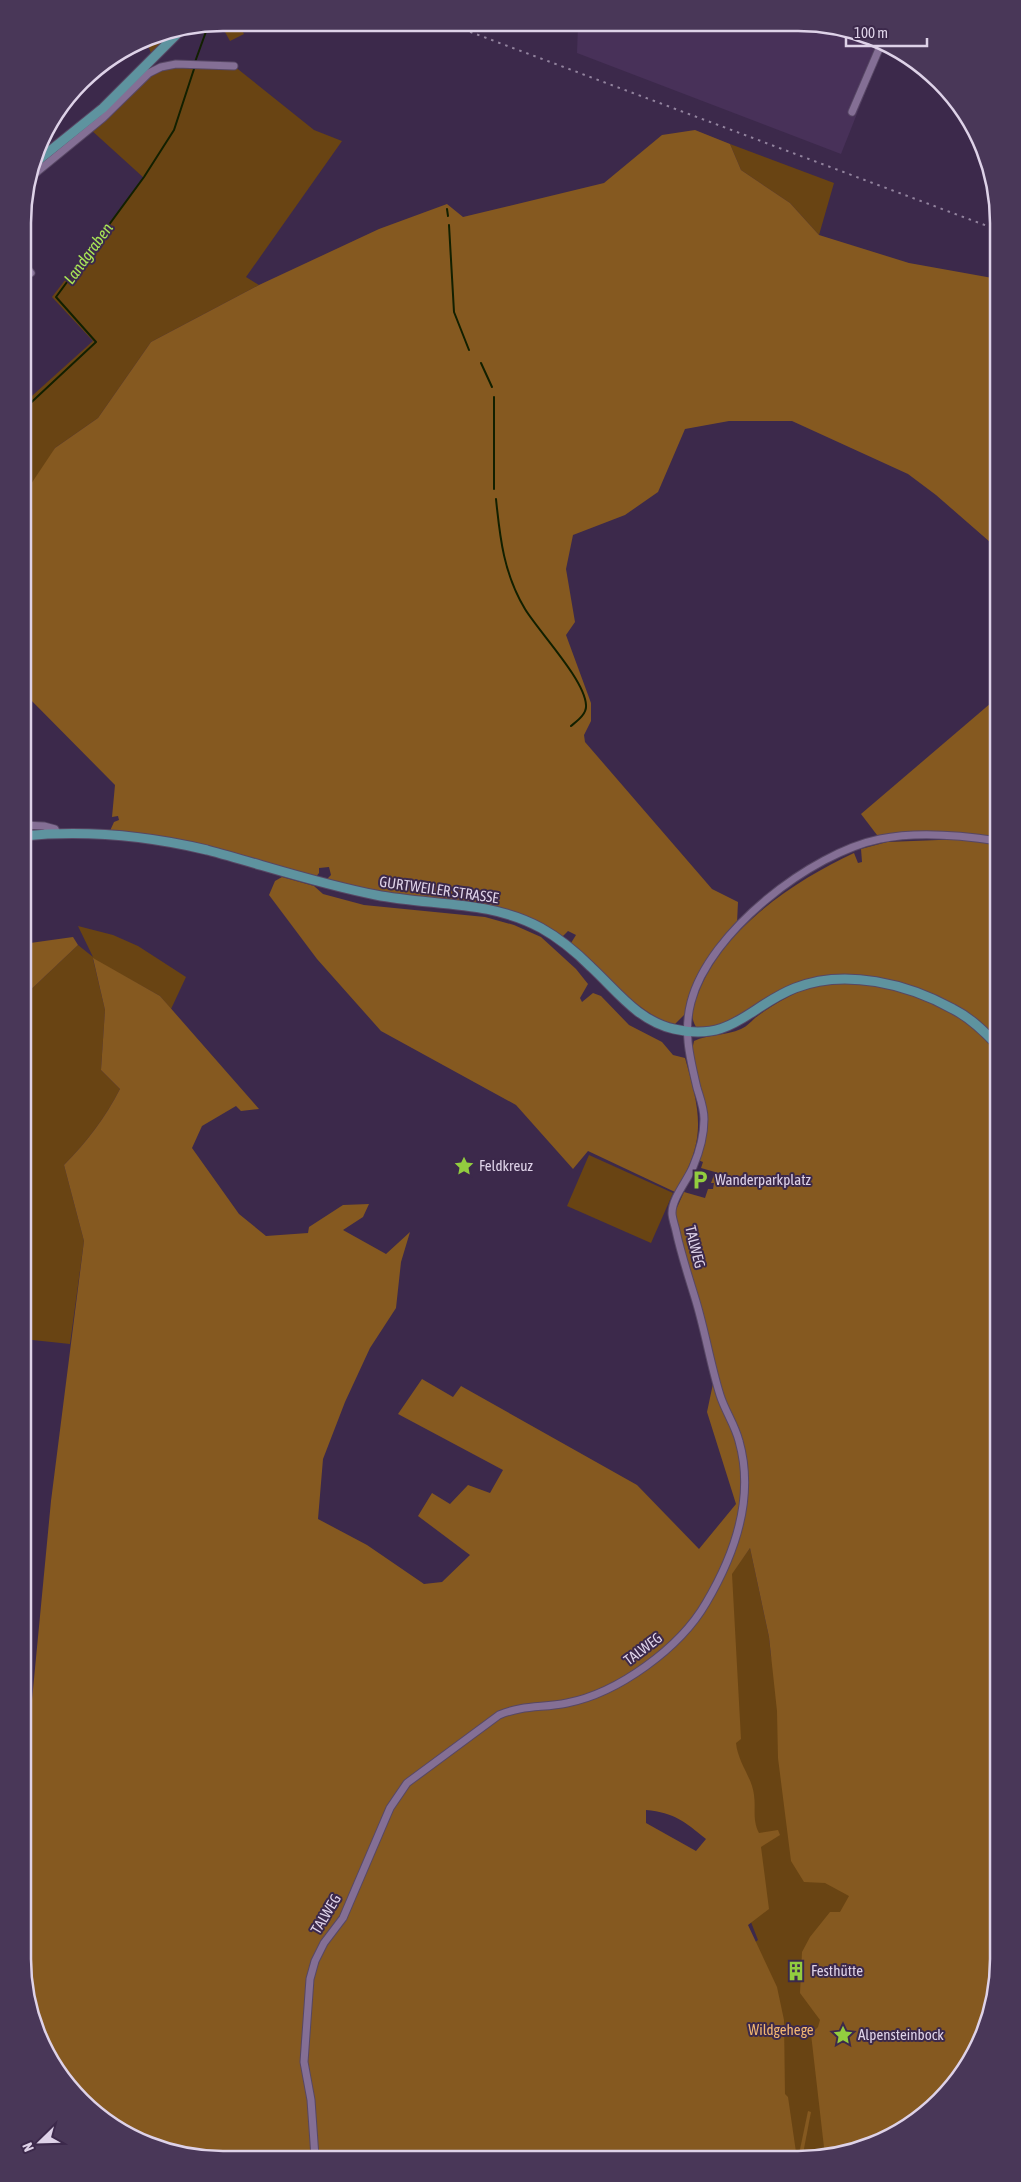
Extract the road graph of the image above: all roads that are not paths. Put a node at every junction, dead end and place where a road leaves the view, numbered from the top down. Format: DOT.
graph roads {
  1 [pos="173,38"];
  2 [pos="879,49"];
  3 [pos="234,66"];
  4 [pos="852,112"];
  5 [pos="43,156"];
  6 [pos="39,171"];
  7 [pos="31,825"];
  8 [pos="57,833"];
  9 [pos="31,835"];
  10 [pos="990,840"];
  11 [pos="686,1032"];
  12 [pos="990,1038"];
  13 [pos="315,2151"];
  1 -- 5 [label="main road"];
  2 -- 4 [label="street"];
  3 -- 6 [label="street"];
  7 -- 8 [label="street"];
  8 -- 9 [label="main road, GURTWEILER STRASSE"];
  8 -- 11 [label="main road, GURTWEILER STRASSE"];
  10 -- 11 [label="street, TALWEG"];
  11 -- 12 [label="main road, GURTWEILER STRASSE"];
  11 -- 13 [label="street, TALWEG"];
}
